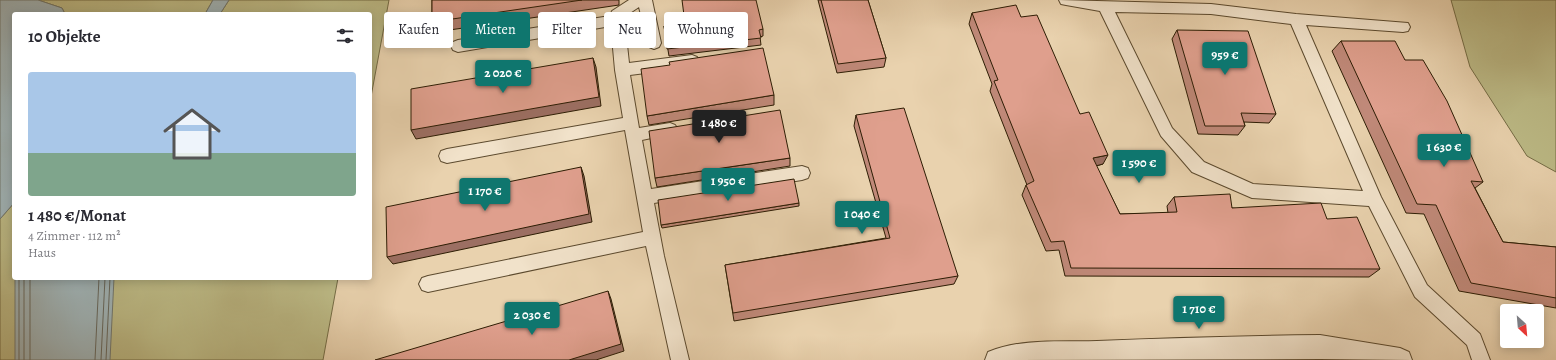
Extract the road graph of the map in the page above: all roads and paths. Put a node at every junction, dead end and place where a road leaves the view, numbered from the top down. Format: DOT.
graph roads {
  1 [pos="638,0"];
  2 [pos="645,0"];
  3 [pos="1066,0"];
  4 [pos="1209,4"];
  5 [pos="1105,7"];
  6 [pos="621,12"];
  7 [pos="648,12"];
  8 [pos="1296,18"];
  9 [pos="604,22"];
  10 [pos="1403,27"];
  11 [pos="458,46"];
  12 [pos="620,48"];
  13 [pos="706,59"];
  14 [pos="622,70"];
  15 [pos="688,126"];
  16 [pos="632,129"];
  17 [pos="447,156"];
  18 [pos="802,173"];
  19 [pos="646,197"];
  20 [pos="1374,199"];
  21 [pos="653,237"];
  22 [pos="428,284"];
  23 [pos="1222,354"];
  24 [pos="680,360"];
  25 [pos="997,360"];
  26 [pos="1400,360"];
  27 [pos="1482,360"];
  1 -- 6 [label="lane"];
  2 -- 7 [label="lane"];
  3 -- 5 [label="lane"];
  4 -- 5 [label="lane"];
  4 -- 8 [label="lane"];
  5 -- 20 [label="lane"];
  8 -- 10 [label="lane"];
  8 -- 20 [label="lane"];
  9 -- 11 [label="lane"];
  12 -- 14 [label="lane"];
  13 -- 14 [label="lane"];
  14 -- 16 [label="lane"];
  15 -- 16 [label="lane"];
  16 -- 17 [label="lane"];
  16 -- 19 [label="lane"];
  18 -- 19 [label="lane"];
  19 -- 21 [label="lane"];
  20 -- 27 [label="lane"];
  21 -- 22 [label="lane"];
  21 -- 24 [label="lane"];
  23 -- 25 [label="street"];
  23 -- 26 [label="street"];
}
